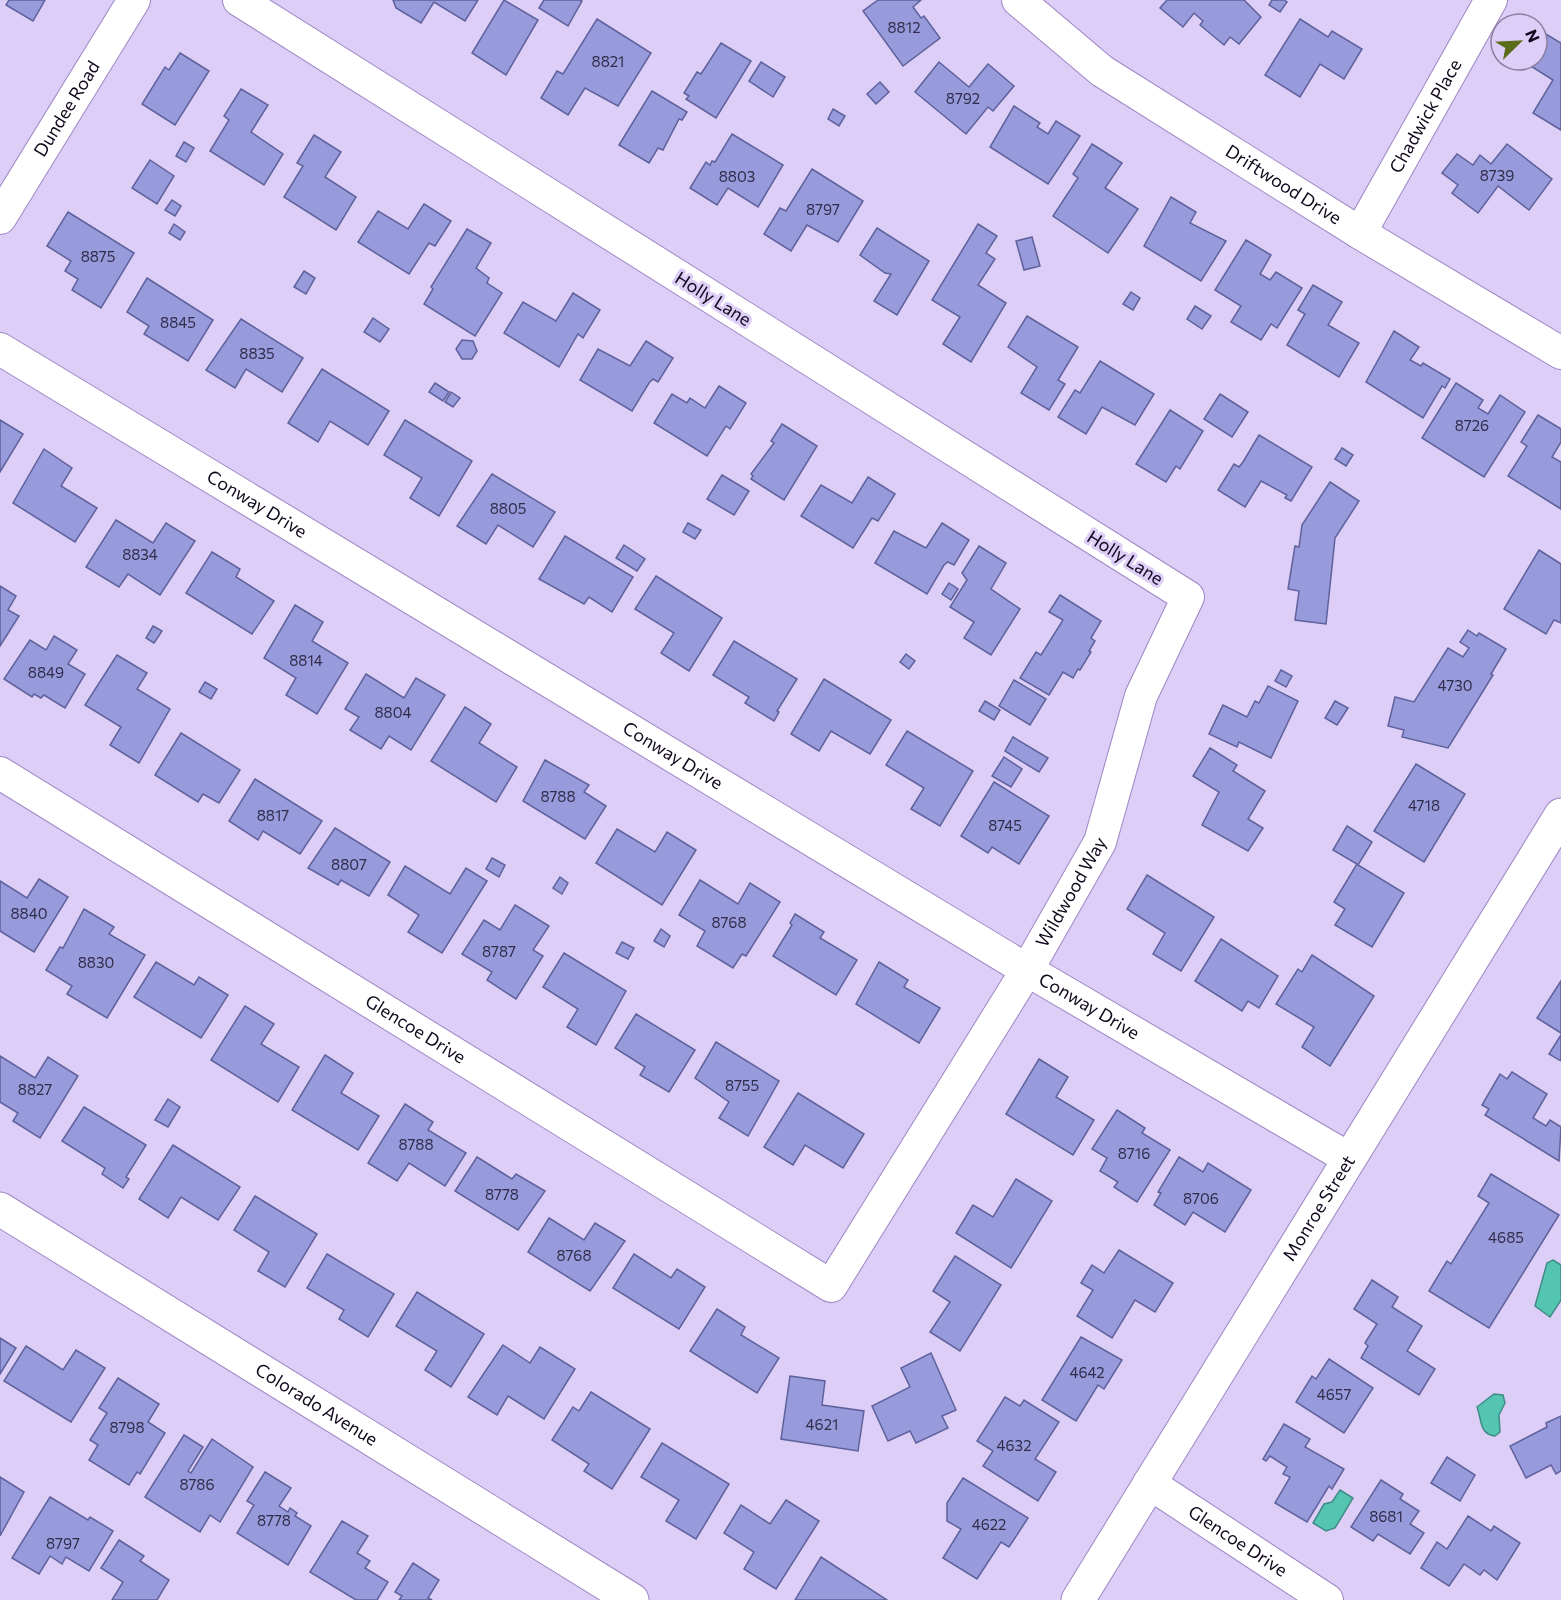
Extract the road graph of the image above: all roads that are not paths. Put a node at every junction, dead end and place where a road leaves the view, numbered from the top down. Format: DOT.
graph roads {
  1 [pos="134,0"];
  2 [pos="239,0"];
  3 [pos="1018,0"];
  4 [pos="1491,0"];
  5 [pos="0,218"];
  6 [pos="1360,233"];
  7 [pos="0,349"];
  8 [pos="1561,353"];
  9 [pos="1188,597"];
  10 [pos="0,773"];
  11 [pos="1561,815"];
  12 [pos="1027,970"];
  13 [pos="1348,1158"];
  14 [pos="0,1209"];
  15 [pos="831,1286"];
  16 [pos="1149,1483"];
  17 [pos="632,1600"];
  18 [pos="1078,1600"];
  19 [pos="1327,1600"];
  1 -- 5 [label="street, Dundee Road"];
  2 -- 9 [label="street, Holly Lane"];
  3 -- 6 [label="street, Driftwood Drive"];
  4 -- 6 [label="street, Chadwick Place"];
  6 -- 8 [label="street, Driftwood Drive"];
  7 -- 12 [label="street, Conway Drive"];
  9 -- 12 [label="street, Wildwood Way"];
  10 -- 15 [label="street, Glencoe Drive"];
  11 -- 13 [label="street, Monroe Street"];
  12 -- 13 [label="street, Conway Drive"];
  12 -- 15 [label="street, Wildwood Way"];
  13 -- 16 [label="street, Monroe Street"];
  14 -- 17 [label="street, Colorado Avenue"];
  16 -- 18 [label="street, Monroe Street"];
  16 -- 19 [label="street, Glencoe Drive"];
}
